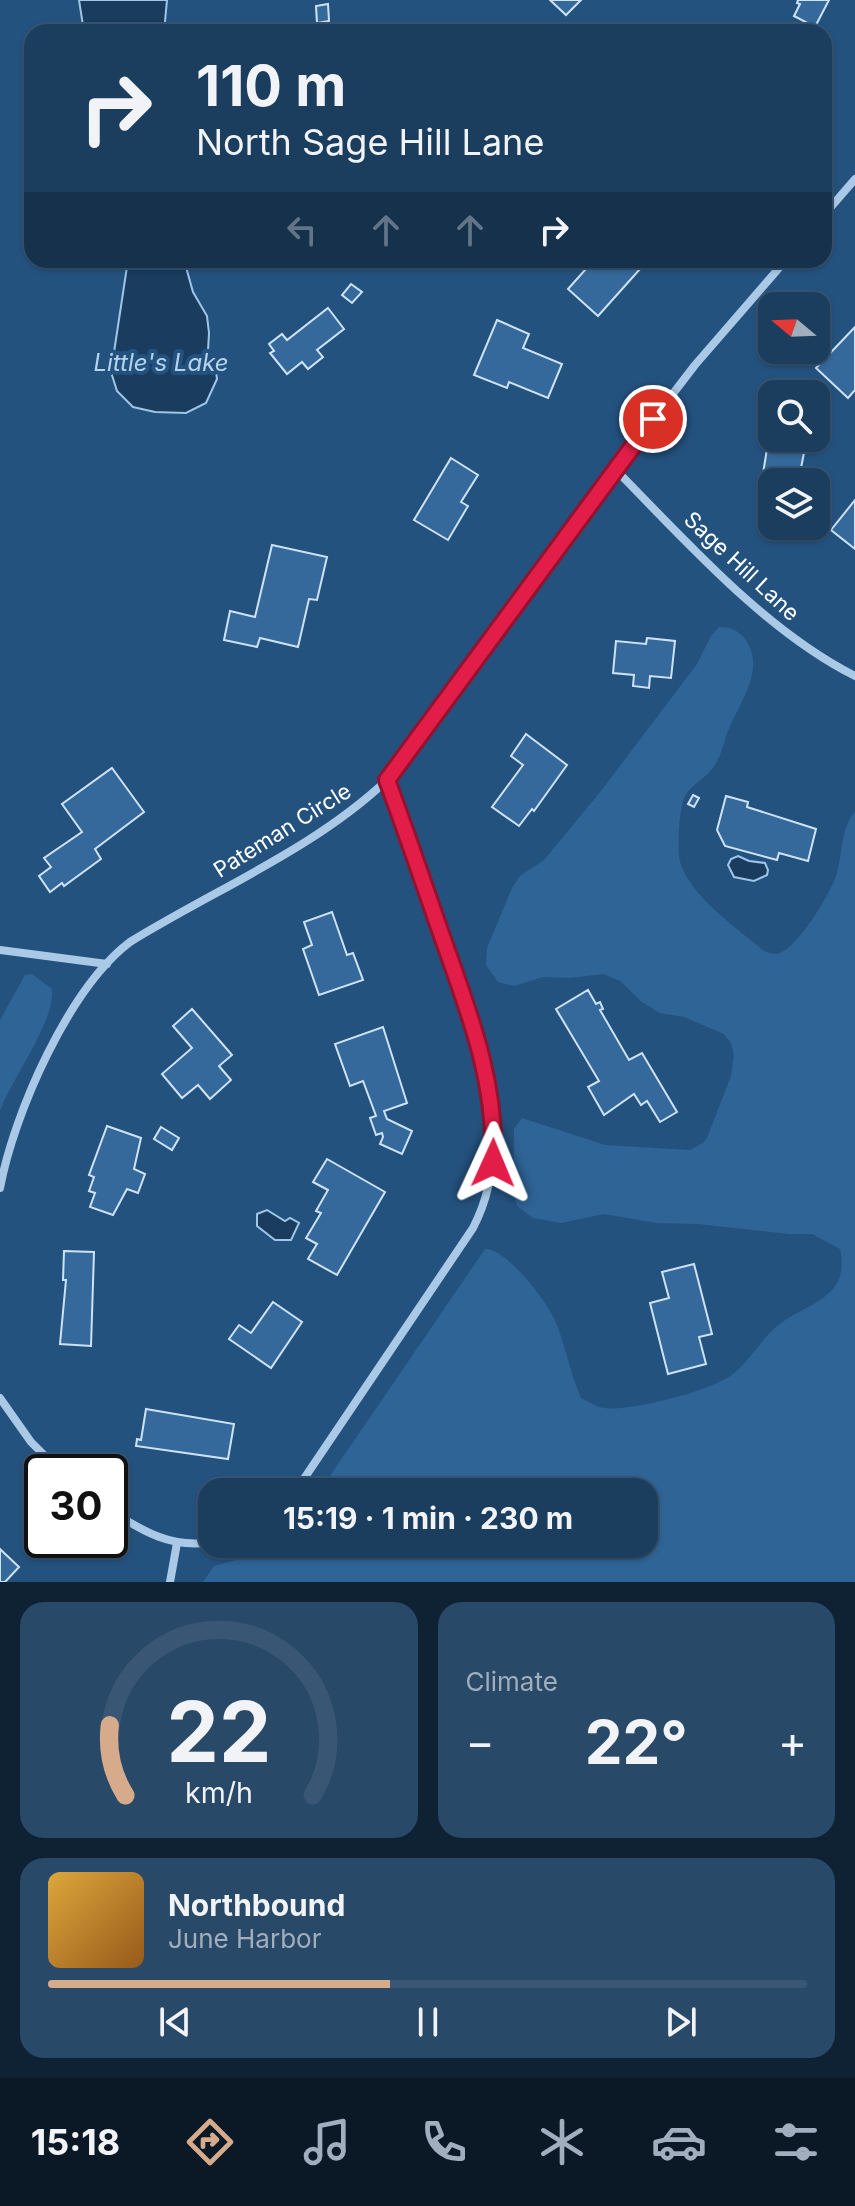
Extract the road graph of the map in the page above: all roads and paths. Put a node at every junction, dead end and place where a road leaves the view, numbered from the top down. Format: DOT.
graph roads {
  1 [pos="855,179"];
  2 [pos="832,206"];
  3 [pos="779,268"];
  4 [pos="615,469"];
  5 [pos="855,676"];
  6 [pos="387,780"];
  7 [pos="0,950"];
  8 [pos="107,964"];
  9 [pos="0,1188"];
  10 [pos="0,1398"];
  11 [pos="43,1454"];
  12 [pos="304,1478"];
  13 [pos="128,1522"];
  14 [pos="198,1542"];
  15 [pos="177,1543"];
  16 [pos="170,1582"];
  1 -- 2 [label="street"];
  3 -- 4 [label="street, Pateman Circle"];
  4 -- 5 [label="street, Sage Hill Lane"];
  4 -- 6 [label="street, Pateman Circle"];
  6 -- 8 [label="street, Pateman Circle"];
  6 -- 12 [label="street"];
  7 -- 8 [label="street"];
  8 -- 9 [label="street, Pateman Circle"];
  10 -- 11 [label="street"];
  13 -- 15 [label="street"];
  14 -- 15 [label="street"];
  15 -- 16 [label="street"];
}
